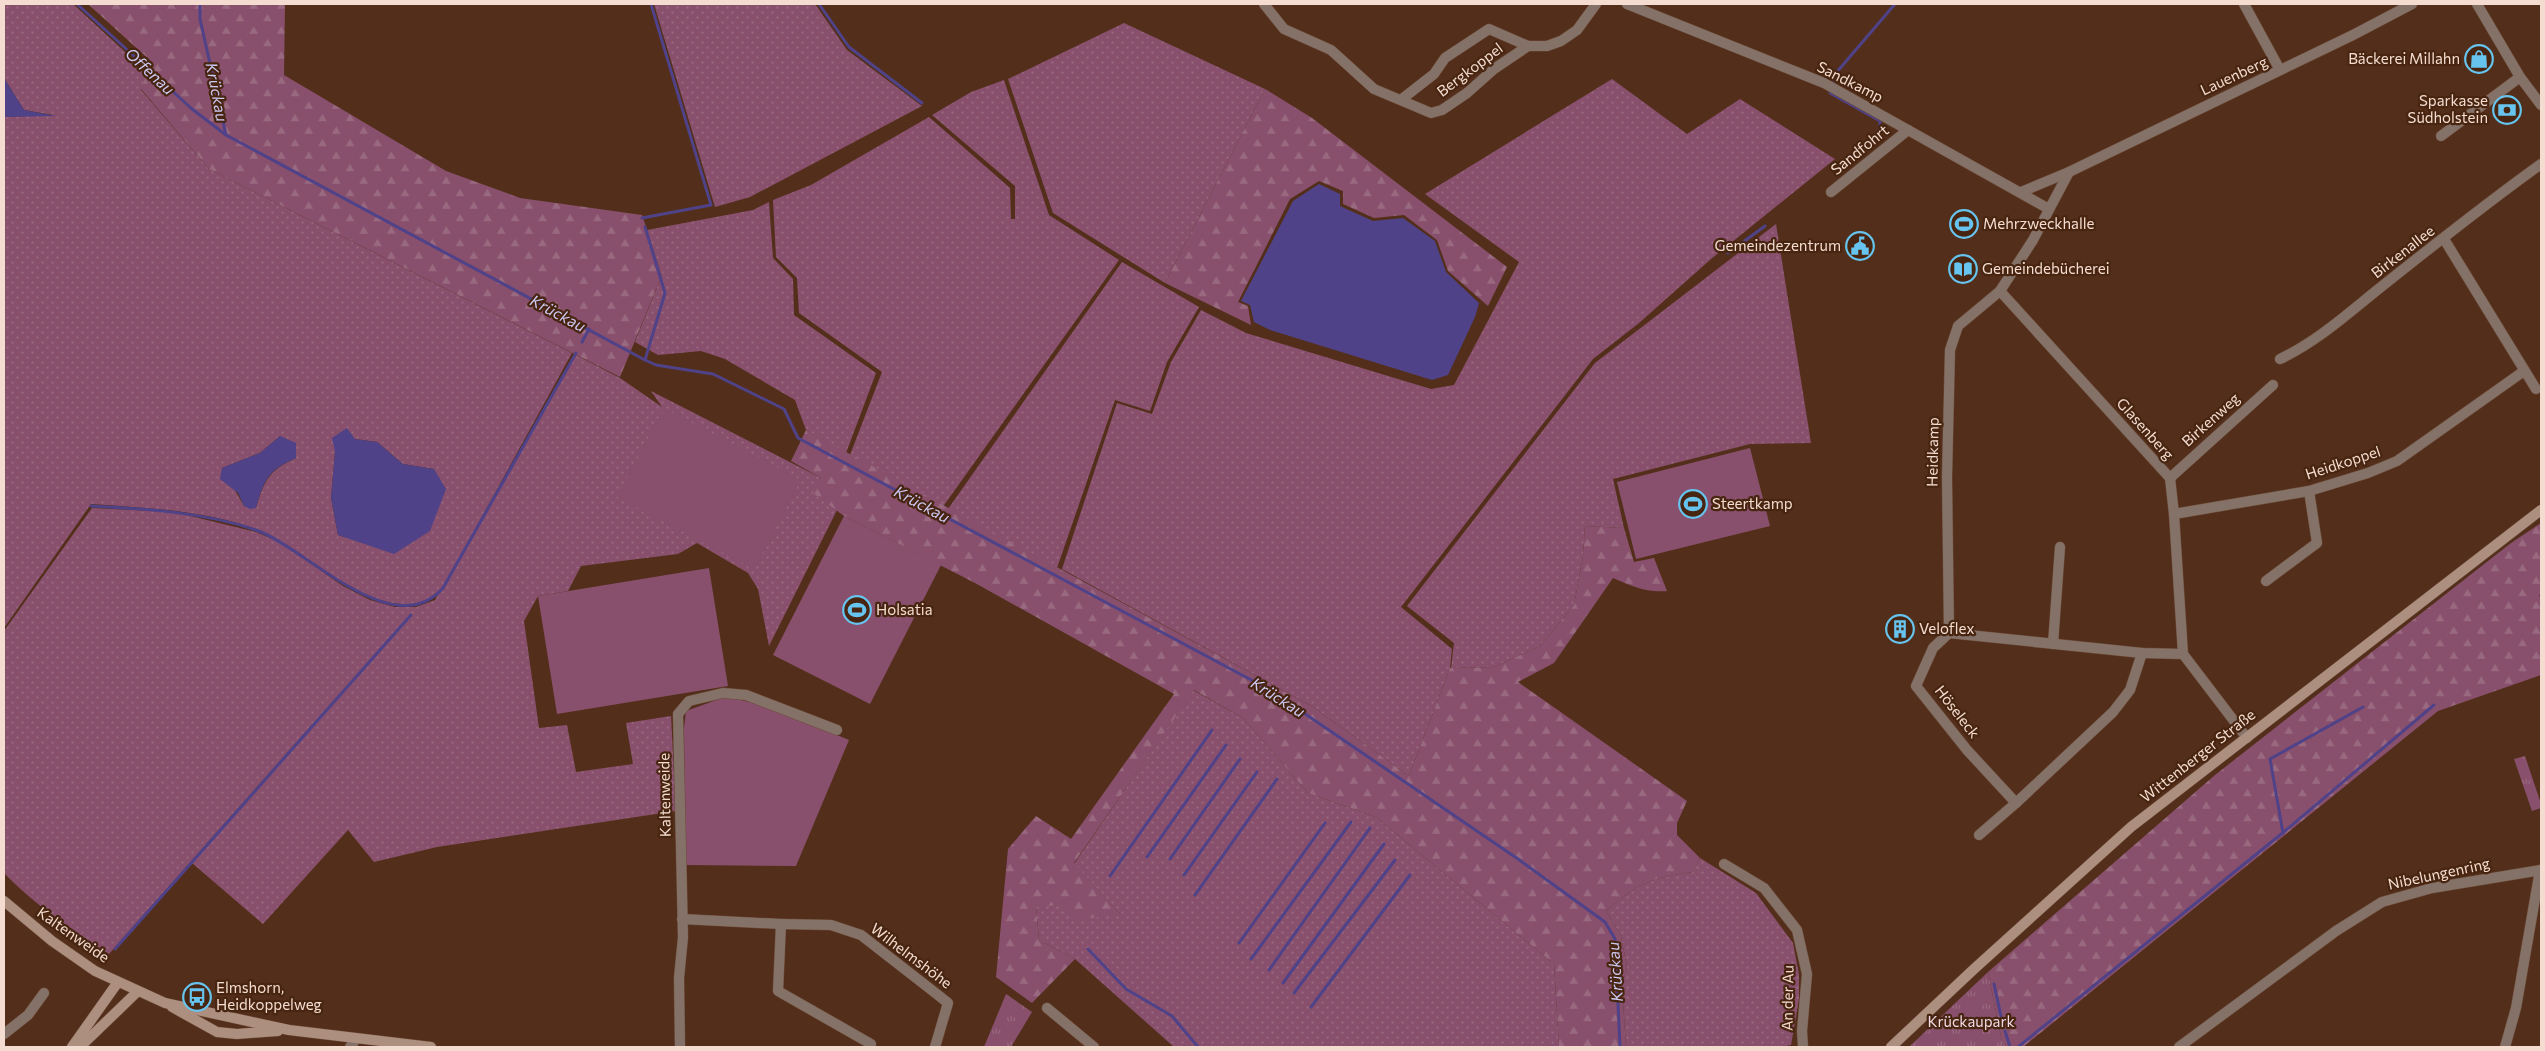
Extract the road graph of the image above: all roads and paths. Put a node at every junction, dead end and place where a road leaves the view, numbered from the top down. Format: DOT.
graph roads {
  1 [pos="1264,4"];
  2 [pos="1596,4"];
  3 [pos="1627,4"];
  4 [pos="2244,4"];
  5 [pos="2412,4"];
  6 [pos="2476,4"];
  7 [pos="1528,46"];
  8 [pos="2280,70"];
  9 [pos="2520,77"];
  10 [pos="1402,99"];
  11 [pos="2541,105"];
  12 [pos="1908,130"];
  13 [pos="2441,136"];
  14 [pos="2541,164"];
  15 [pos="2068,172"];
  16 [pos="1832,192"];
  17 [pos="2021,192"];
  18 [pos="2049,209"];
  19 [pos="2444,239"];
  20 [pos="2000,291"];
  21 [pos="2280,358"];
  22 [pos="2524,371"];
  23 [pos="2273,384"];
  24 [pos="2536,389"];
  25 [pos="2170,478"];
  26 [pos="2309,491"];
  27 [pos="2541,510"];
  28 [pos="2174,514"];
  29 [pos="2060,547"];
  30 [pos="2266,581"];
  31 [pos="1948,633"];
  32 [pos="2053,644"];
  33 [pos="2142,654"];
  34 [pos="2183,654"];
  35 [pos="837,730"];
  36 [pos="2247,738"];
  37 [pos="2016,803"];
  38 [pos="1979,835"];
  39 [pos="1724,864"];
  40 [pos="2541,870"];
  41 [pos="4,901"];
  42 [pos="682,919"];
  43 [pos="781,924"];
  44 [pos="118,982"];
  45 [pos="44,992"];
  46 [pos="137,992"];
  47 [pos="165,1003"];
  48 [pos="1047,1008"];
  49 [pos="289,1030"];
  50 [pos="4,1034"];
  51 [pos="353,1043"];
  52 [pos="872,1046"];
  53 [pos="72,1047"];
  54 [pos="80,1047"];
  55 [pos="431,1047"];
  56 [pos="680,1047"];
  57 [pos="935,1047"];
  58 [pos="1094,1047"];
  59 [pos="1803,1047"];
  60 [pos="1891,1047"];
  61 [pos="2179,1047"];
  62 [pos="2505,1047"];
  1 -- 10 [label="street, Bergkoppel"];
  2 -- 7 [label="street, Bergkoppel"];
  3 -- 12 [label="street, Sandkamp"];
  4 -- 8 [label="street"];
  5 -- 8 [label="street, Lauenberg"];
  6 -- 9 [label="street"];
  7 -- 10 [label="street, Bergkoppel"];
  7 -- 10 [label="street, Bergkoppel"];
  8 -- 15 [label="street, Lauenberg"];
  9 -- 11 [label="street"];
  9 -- 13 [label="street"];
  12 -- 16 [label="street, Sandfohrt"];
  12 -- 17 [label="street, Sandkamp"];
  14 -- 19 [label="street, Birkenallee"];
  15 -- 17 [label="street, Lauenberg"];
  15 -- 18 [label="street"];
  17 -- 18 [label="street, Sandkamp"];
  18 -- 20 [label="street"];
  19 -- 21 [label="street, Birkenallee"];
  19 -- 22 [label="street"];
  20 -- 25 [label="street, Glasenberg"];
  20 -- 31 [label="street, Heidkamp"];
  22 -- 24 [label="street"];
  22 -- 26 [label="street, Heidkoppel"];
  23 -- 25 [label="street, Birkenweg"];
  25 -- 28 [label="street, Glasenberg"];
  26 -- 28 [label="street, Heidkoppel"];
  26 -- 30 [label="street"];
  27 -- 36 [label="main road, Wittenberger Straße"];
  28 -- 34 [label="street, Glasenberg"];
  29 -- 32 [label="street"];
  31 -- 32 [label="street"];
  31 -- 37 [label="street, Höseleck"];
  32 -- 33 [label="street"];
  33 -- 34 [label="street"];
  33 -- 37 [label="street"];
  34 -- 36 [label="street"];
  35 -- 42 [label="street, Kaltenweide"];
  36 -- 60 [label="main road, Wittenberger Straße"];
  37 -- 38 [label="street"];
  39 -- 59 [label="street, An der Au"];
  40 -- 61 [label="street, Nibelungenring"];
  40 -- 62 [label="street, Nibelungenring"];
  41 -- 44 [label="main road, Kaltenweide"];
  42 -- 43 [label="street, Wilhelmshöhe"];
  42 -- 56 [label="street, Kaltenweide"];
  43 -- 52 [label="street"];
  43 -- 57 [label="street, Wilhelmshöhe"];
  44 -- 46 [label="main road, Kaltenweide"];
  44 -- 53 [label="main road, Kaltenweide"];
  45 -- 50 [label="street"];
  46 -- 47 [label="main road, Kaltenweide"];
  46 -- 54 [label="main road"];
  47 -- 49 [label="main road, Kaltenweide"];
  47 -- 49 [label="main road, Kaltenweide"];
  48 -- 58 [label="street"];
  49 -- 51 [label="main road, Kaltenweide"];
  51 -- 55 [label="main road, Kaltenweide"];
}
